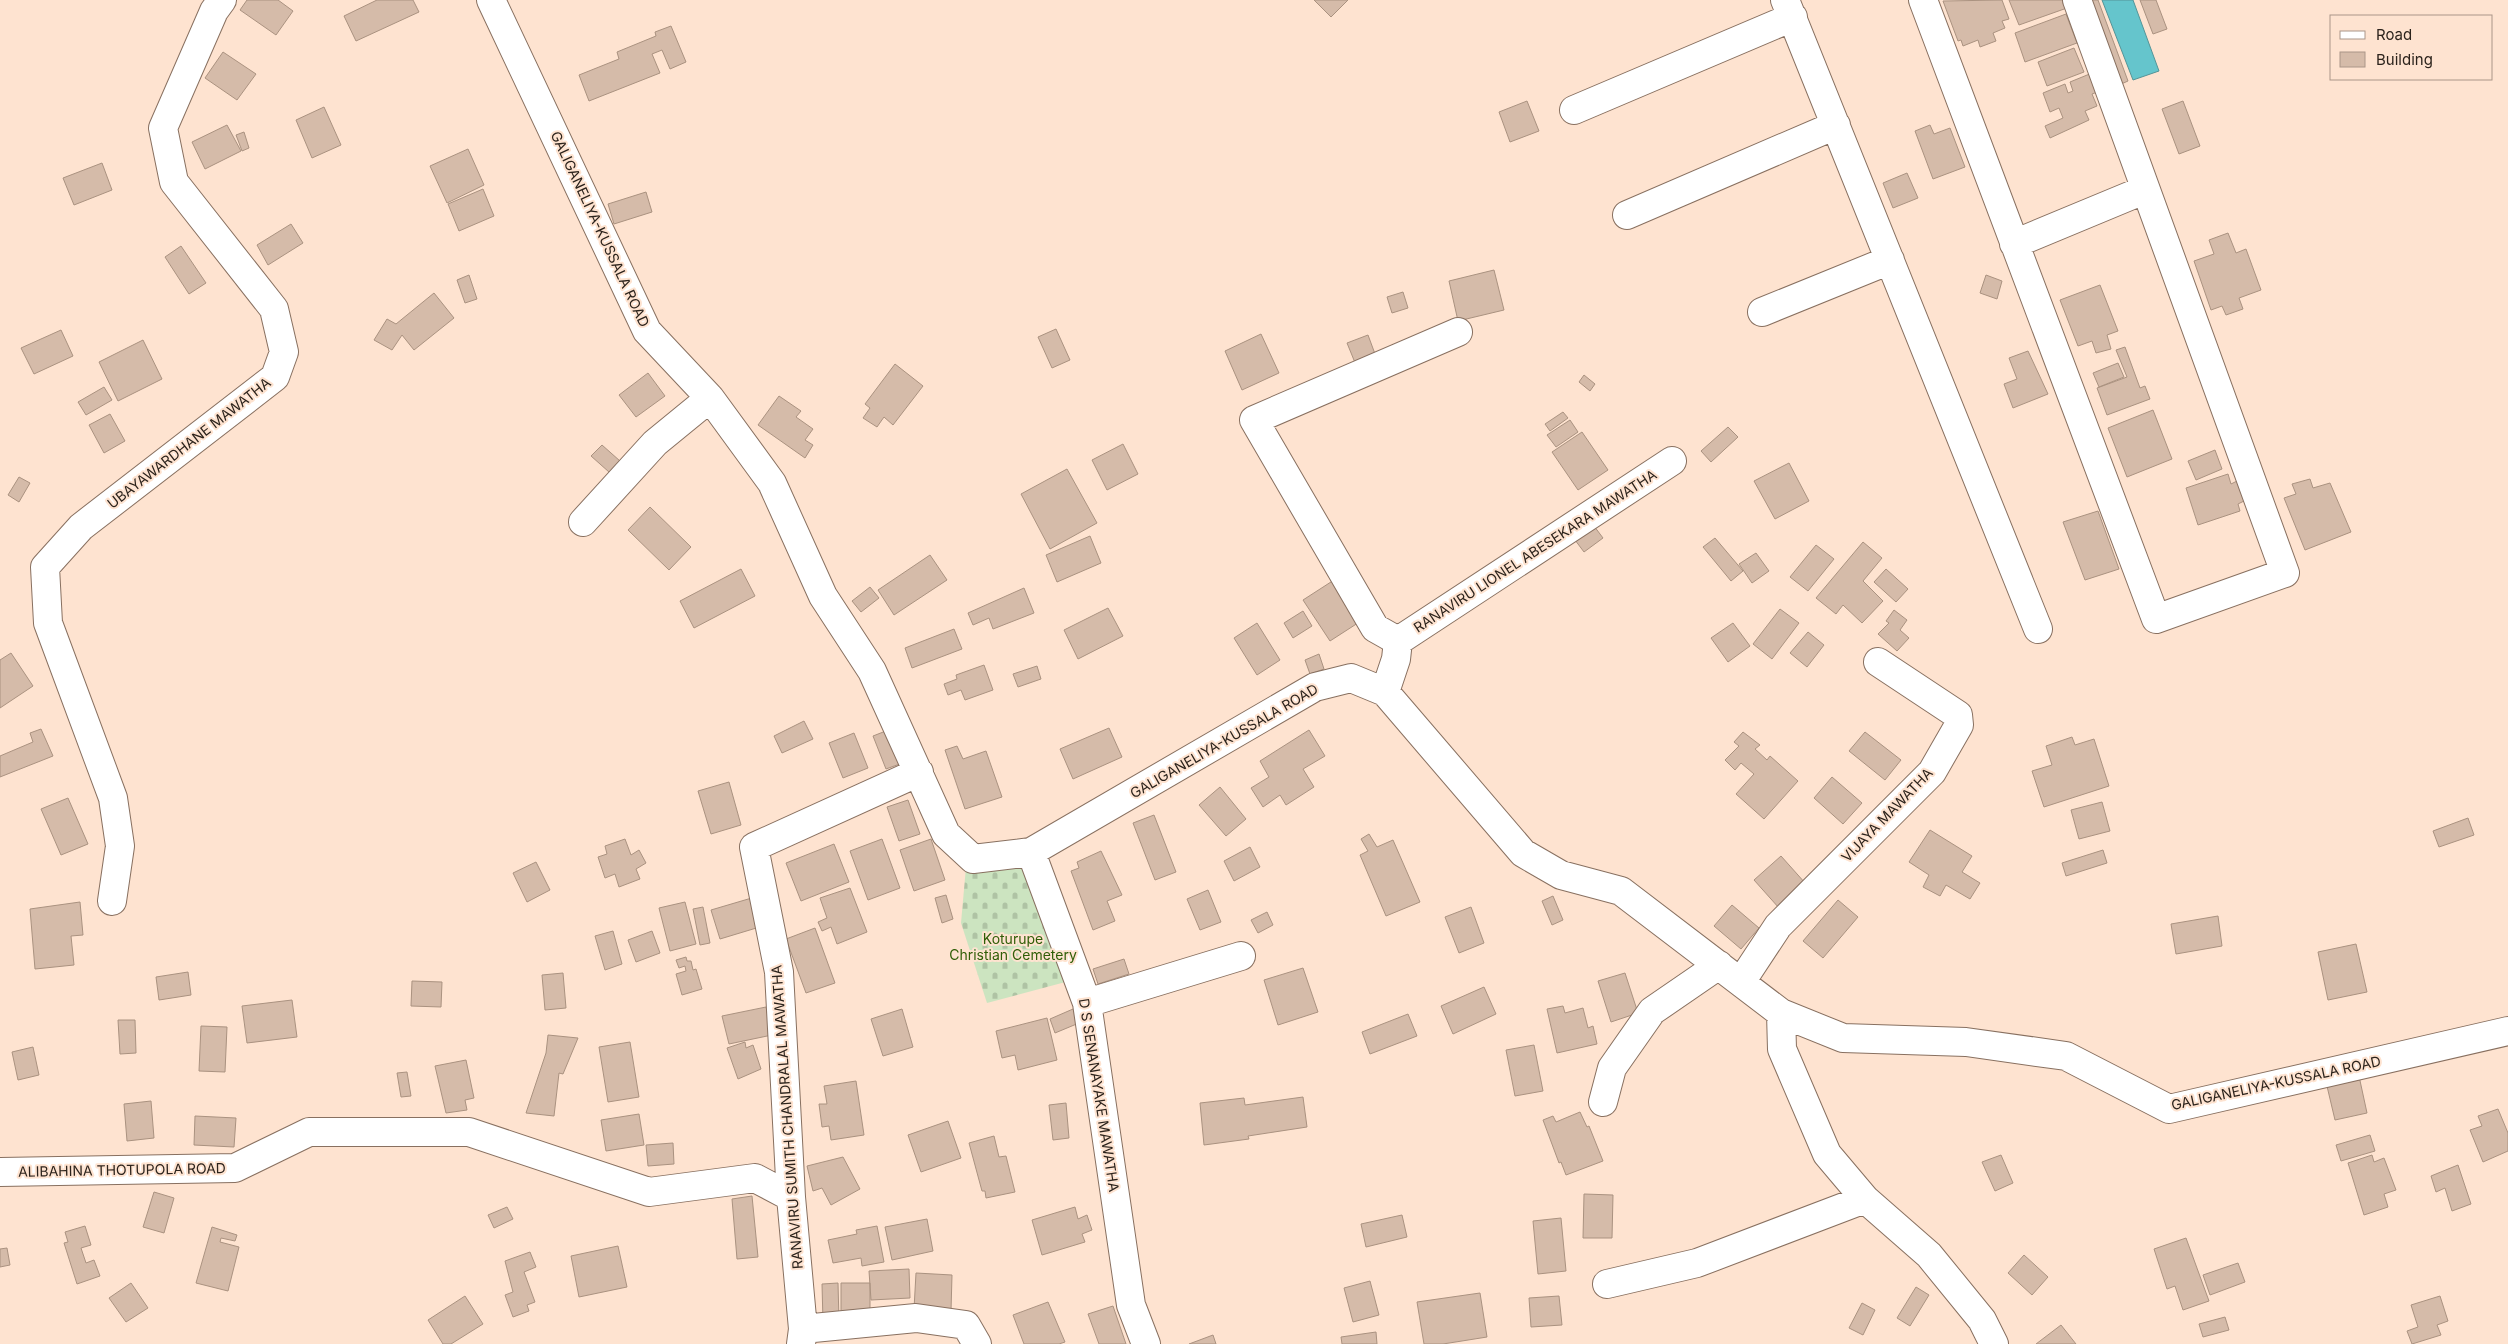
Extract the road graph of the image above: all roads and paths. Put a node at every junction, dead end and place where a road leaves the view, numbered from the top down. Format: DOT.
graph roads {
  1 [pos="222,0"];
  2 [pos="491,0"];
  3 [pos="1922,0"];
  4 [pos="2077,0"];
  5 [pos="1789,9"];
  6 [pos="1574,110"];
  7 [pos="1836,125"];
  8 [pos="2144,190"];
  9 [pos="1626,215"];
  10 [pos="2014,244"];
  11 [pos="1890,260"];
  12 [pos="1762,312"];
  13 [pos="1458,332"];
  14 [pos="710,398"];
  15 [pos="1672,461"];
  16 [pos="583,522"];
  17 [pos="2038,629"];
  18 [pos="1398,641"];
  19 [pos="1878,662"];
  20 [pos="1385,692"];
  21 [pos="919,772"];
  22 [pos="1031,852"];
  23 [pos="112,901"];
  24 [pos="1240,956"];
  25 [pos="1719,965"];
  26 [pos="1741,982"];
  27 [pos="1087,1003"];
  28 [pos="1781,1013"];
  29 [pos="2508,1031"];
  30 [pos="1603,1102"];
  31 [pos="0,1172"];
  32 [pos="791,1197"];
  33 [pos="1865,1199"];
  34 [pos="1607,1284"];
  35 [pos="802,1337"];
  36 [pos="977,1344"];
  37 [pos="1146,1344"];
  38 [pos="1994,1344"];
  1 -- 23 [label="street, UBAYAWARDHANE MAWATHA"];
  2 -- 14 [label="street, GALIGANELIYA-KUSSALA ROAD"];
  3 -- 10 [label="street"];
  4 -- 8 [label="street"];
  5 -- 6 [label="street"];
  5 -- 7 [label="street"];
  7 -- 9 [label="street"];
  7 -- 11 [label="street"];
  8 -- 10 [label="street"];
  8 -- 10 [label="street"];
  11 -- 12 [label="street"];
  11 -- 17 [label="street"];
  13 -- 18 [label="street"];
  14 -- 16 [label="street"];
  14 -- 21 [label="street, GALIGANELIYA-KUSSALA ROAD"];
  15 -- 18 [label="street, RANAVIRU LIONEL ABESEKARA MAWATHA"];
  18 -- 20 [label="street"];
  19 -- 26 [label="street, VIJAYA MAWATHA"];
  20 -- 22 [label="street, GALIGANELIYA-KUSSALA ROAD"];
  20 -- 25 [label="street, GALIGANELIYA-KUSSALA ROAD"];
  21 -- 22 [label="street, GALIGANELIYA-KUSSALA ROAD"];
  21 -- 32 [label="street, RANAVIRU SUMITH CHANDRALAL MAWATHA"];
  22 -- 27 [label="street, D S SENANAYAKE MAWATHA"];
  24 -- 27 [label="street"];
  25 -- 26 [label="street, GALIGANELIYA-KUSSALA ROAD"];
  25 -- 30 [label="street"];
  26 -- 28 [label="street, GALIGANELIYA-KUSSALA ROAD"];
  27 -- 37 [label="street, D S SENANAYAKE MAWATHA"];
  28 -- 29 [label="street, GALIGANELIYA-KUSSALA ROAD"];
  28 -- 33 [label="street"];
  31 -- 32 [label="street, ALIBAHINA THOTUPOLA ROAD"];
  32 -- 35 [label="street, RANAVIRU SUMITH CHANDRALAL MAWATHA"];
  33 -- 34 [label="street"];
  33 -- 38 [label="street"];
  35 -- 36 [label="street"];
}
